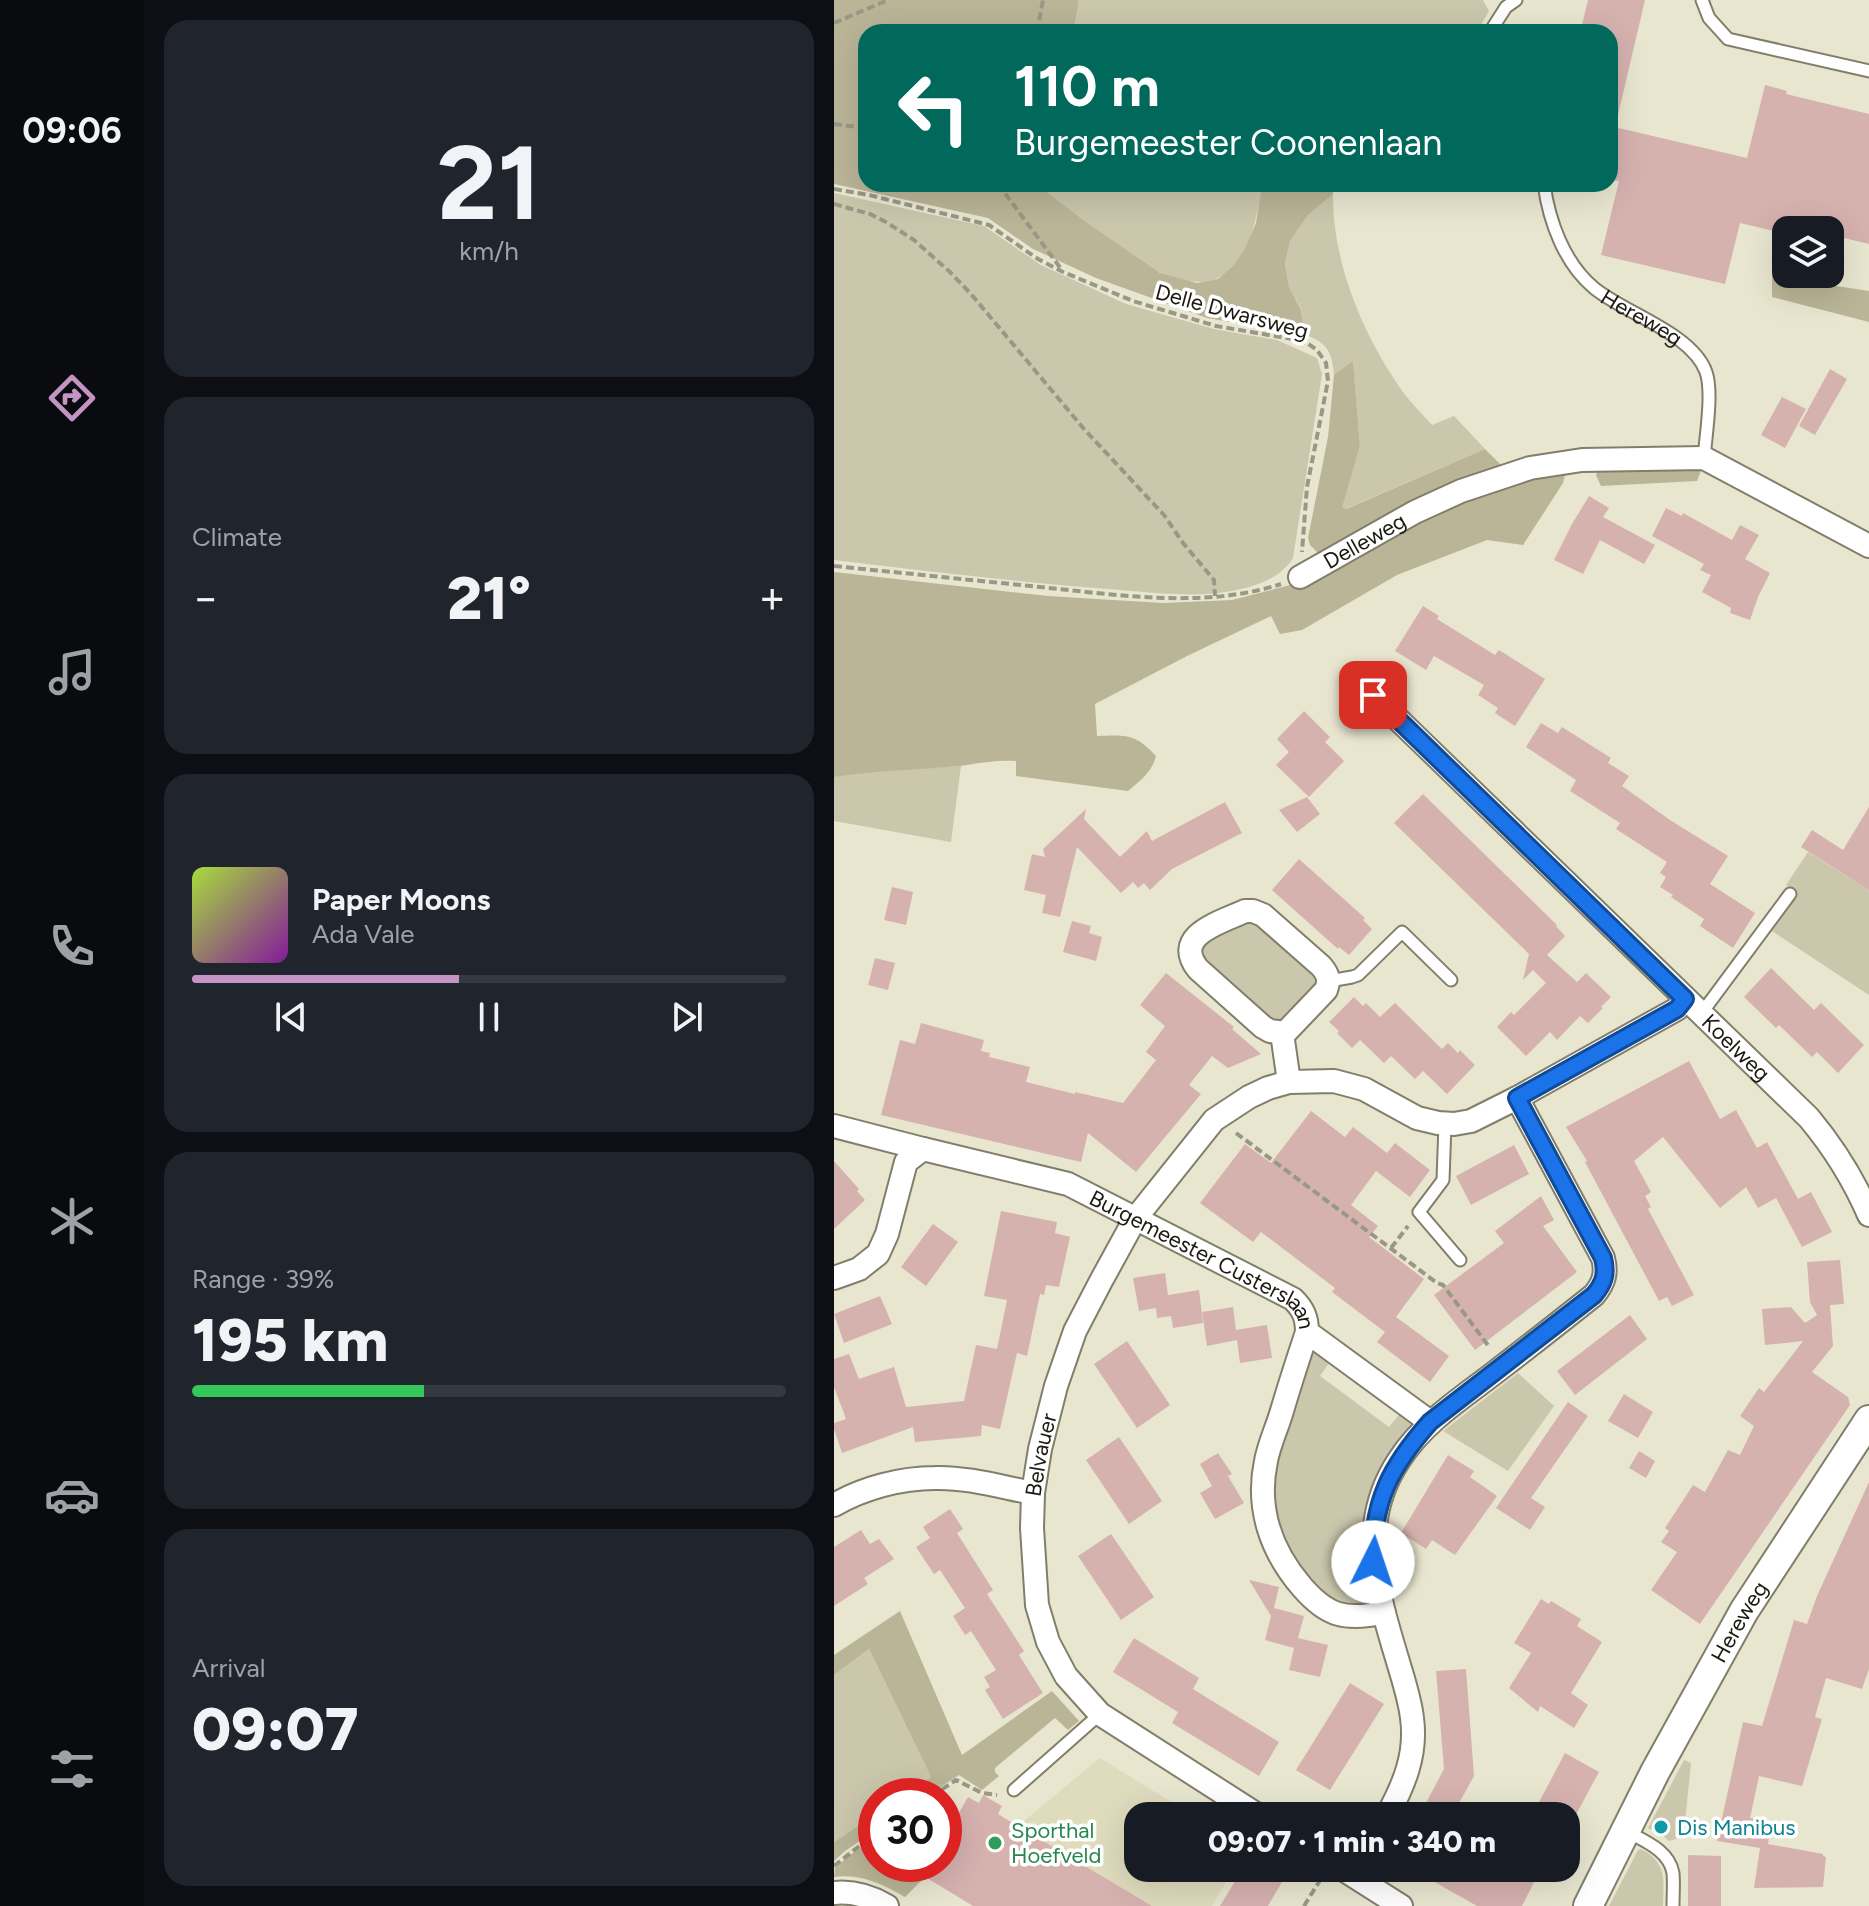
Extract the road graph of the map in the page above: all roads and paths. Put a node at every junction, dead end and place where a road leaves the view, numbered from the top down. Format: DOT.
graph roads {
  1 [pos="888,0"];
  2 [pos="1043,0"];
  3 [pos="1516,0"];
  4 [pos="1702,0"];
  5 [pos="834,23"];
  6 [pos="1038,24"];
  7 [pos="1495,24"];
  8 [pos="1869,71"];
  9 [pos="834,124"];
  10 [pos="858,127"];
  11 [pos="834,189"];
  12 [pos="1004,192"];
  13 [pos="1546,192"];
  14 [pos="834,204"];
  15 [pos="1063,272"];
  16 [pos="1704,458"];
  17 [pos="1869,546"];
  18 [pos="834,566"];
  19 [pos="1300,577"];
  20 [pos="1215,596"];
  21 [pos="1373,695"];
  22 [pos="1790,894"];
  23 [pos="1451,980"];
  24 [pos="1329,981"];
  25 [pos="1692,1007"];
  26 [pos="1282,1033"];
  27 [pos="1289,1082"];
  28 [pos="1517,1098"];
  29 [pos="1216,1118"];
  30 [pos="1445,1124"];
  31 [pos="834,1126"];
  32 [pos="923,1149"];
  33 [pos="1867,1207"];
  34 [pos="1419,1212"];
  35 [pos="1135,1219"];
  36 [pos="1391,1249"];
  37 [pos="1460,1260"];
  38 [pos="834,1278"];
  39 [pos="1307,1332"];
  40 [pos="1503,1366"];
  41 [pos="1869,1420"];
  42 [pos="1430,1422"];
  43 [pos="1033,1493"];
  44 [pos="834,1505"];
  45 [pos="1384,1613"];
  46 [pos="1100,1714"];
  47 [pos="962,1783"];
  48 [pos="1014,1790"];
  49 [pos="1237,1802"];
  50 [pos="1395,1802"];
  51 [pos="1625,1831"];
  52 [pos="858,1847"];
  53 [pos="834,1866"];
  54 [pos="1319,1882"];
  55 [pos="1366,1882"];
  56 [pos="834,1893"];
  57 [pos="887,1906"];
  58 [pos="1304,1906"];
  59 [pos="1401,1906"];
  60 [pos="1588,1906"];
  61 [pos="1673,1906"];
  1 -- 5 [label="path"];
  2 -- 6 [label="path"];
  3 -- 7 [label="lane"];
  4 -- 8 [label="lane"];
  9 -- 10 [label="path"];
  11 -- 15 [label="path, Delle Dwarsweg"];
  12 -- 15 [label="path"];
  13 -- 16 [label="lane, Hereweg"];
  14 -- 20 [label="path"];
  15 -- 19 [label="path, Delle Dwarsweg"];
  16 -- 17 [label="street, Delleweg"];
  16 -- 19 [label="street, Delleweg"];
  18 -- 20 [label="path, Delleweg"];
  19 -- 20 [label="path, Delleweg"];
  21 -- 25 [label="street, Koelweg"];
  22 -- 25 [label="lane"];
  23 -- 24 [label="lane"];
  24 -- 26 [label="street"];
  24 -- 26 [label="street"];
  25 -- 28 [label="street"];
  25 -- 33 [label="street, Koelweg"];
  26 -- 27 [label="street"];
  27 -- 29 [label="street, Belvauer"];
  27 -- 30 [label="street, Belvauer"];
  28 -- 30 [label="street"];
  28 -- 40 [label="street"];
  29 -- 35 [label="street, Belvauer"];
  29 -- 36 [label="path"];
  30 -- 34 [label="lane"];
  31 -- 32 [label="street, Burgemeester Custerslaan"];
  32 -- 35 [label="street, Burgemeester Custerslaan"];
  32 -- 38 [label="street"];
  34 -- 36 [label="path"];
  34 -- 37 [label="lane"];
  35 -- 39 [label="street, Burgemeester Custerslaan"];
  35 -- 43 [label="street, Belvauer"];
  36 -- 40 [label="path"];
  39 -- 42 [label="street"];
  39 -- 45 [label="street, Burgemeester Custerslaan"];
  40 -- 42 [label="street"];
  41 -- 51 [label="street, Hereweg"];
  42 -- 45 [label="street"];
  43 -- 44 [label="street"];
  43 -- 46 [label="street, Belvauer"];
  45 -- 50 [label="street"];
  46 -- 48 [label="lane"];
  46 -- 49 [label="street, Belvauer"];
  47 -- 48 [label="path"];
  51 -- 60 [label="street, Hereweg"];
  51 -- 61 [label="lane"];
  52 -- 53 [label="path"];
  54 -- 58 [label="path"];
  55 -- 59 [label="street"];
  56 -- 57 [label="street"];
}
